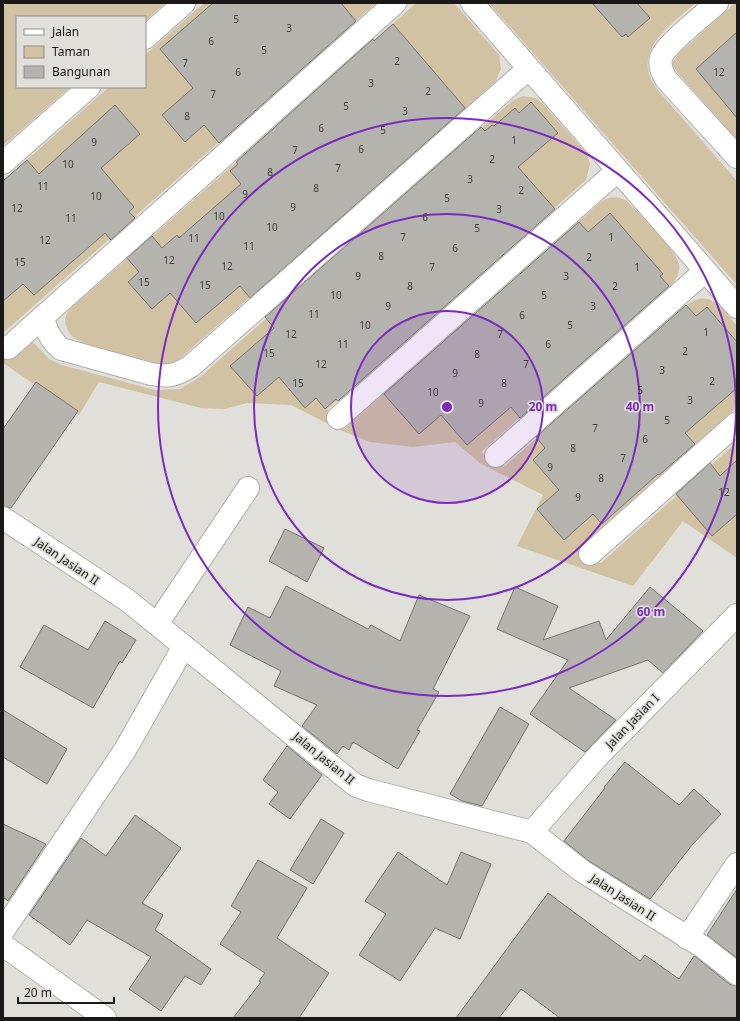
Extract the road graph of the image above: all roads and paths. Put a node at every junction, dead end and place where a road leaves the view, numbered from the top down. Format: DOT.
graph roads {
  1 [pos="184,3"];
  2 [pos="395,3"];
  3 [pos="472,3"];
  4 [pos="717,3"];
  5 [pos="146,37"];
  6 [pos="528,68"];
  7 [pos="88,88"];
  8 [pos="737,157"];
  9 [pos="3,163"];
  10 [pos="617,171"];
  11 [pos="704,272"];
  12 [pos="737,307"];
  13 [pos="42,317"];
  14 [pos="8,348"];
  15 [pos="338,418"];
  16 [pos="737,423"];
  17 [pos="496,456"];
  18 [pos="248,488"];
  19 [pos="3,518"];
  20 [pos="590,554"];
  21 [pos="737,615"];
  22 [pos="157,624"];
  23 [pos="184,646"];
  24 [pos="532,832"];
  25 [pos="737,864"];
  26 [pos="3,931"];
  27 [pos="687,938"];
  28 [pos="3,945"];
  29 [pos="737,974"];
  30 [pos="106,1018"];
  1 -- 5 [label="street"];
  2 -- 13 [label="street"];
  3 -- 6 [label="street"];
  4 -- 8 [label="street"];
  6 -- 10 [label="street"];
  6 -- 13 [label="street"];
  7 -- 9 [label="street"];
  10 -- 11 [label="street"];
  10 -- 15 [label="street"];
  11 -- 12 [label="street"];
  11 -- 17 [label="street"];
  13 -- 14 [label="street"];
  16 -- 20 [label="street"];
  18 -- 22 [label="street"];
  19 -- 22 [label="street, Jalan Jasian II"];
  21 -- 24 [label="street, Jalan Jasian I"];
  22 -- 23 [label="street, Jalan Jasian II"];
  23 -- 24 [label="street, Jalan Jasian II"];
  23 -- 26 [label="street"];
  24 -- 27 [label="street, Jalan Jasian II"];
  25 -- 27 [label="street"];
  27 -- 29 [label="street, Jalan Jasian II"];
  28 -- 30 [label="street"];
}
